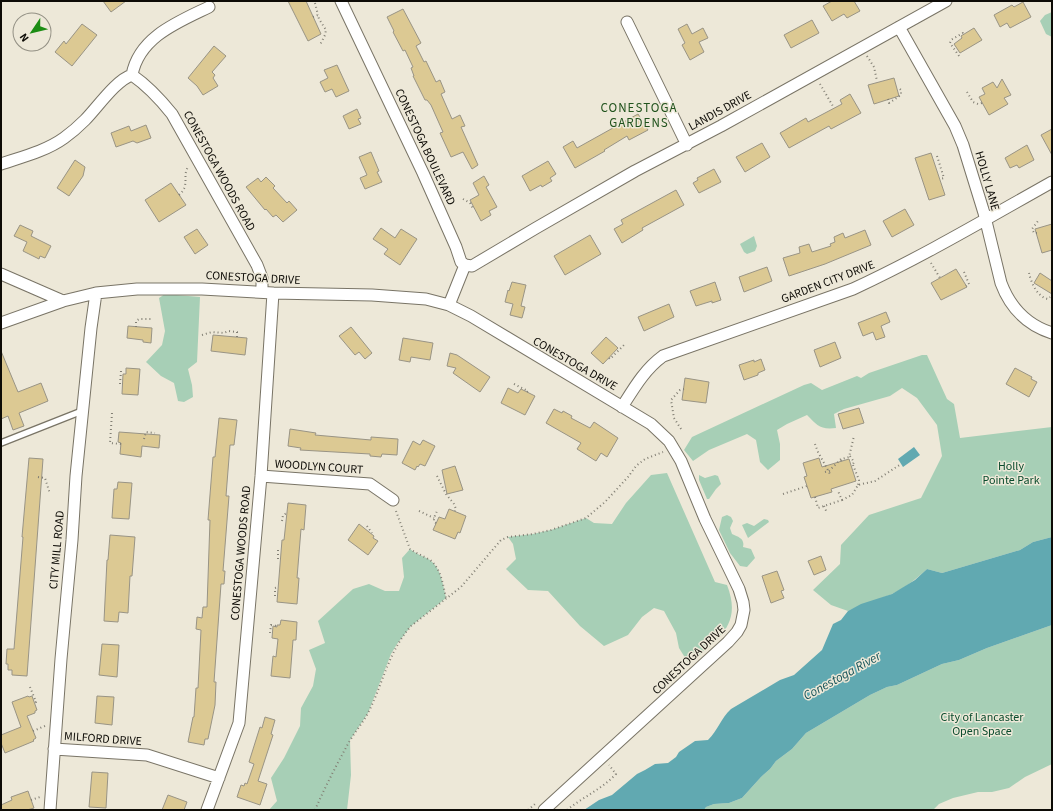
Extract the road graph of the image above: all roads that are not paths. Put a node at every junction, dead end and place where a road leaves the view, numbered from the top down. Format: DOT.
graph roads {
  1 [pos="341,1"];
  2 [pos="946,1"];
  3 [pos="209,7"];
  4 [pos="627,22"];
  5 [pos="899,27"];
  6 [pos="132,75"];
  7 [pos="687,145"];
  8 [pos="1,164"];
  9 [pos="1052,182"];
  10 [pos="985,220"];
  11 [pos="465,265"];
  12 [pos="1,274"];
  13 [pos="96,293"];
  14 [pos="268,293"];
  15 [pos="63,301"];
  16 [pos="449,305"];
  17 [pos="1,323"];
  18 [pos="1052,333"];
  19 [pos="622,406"];
  20 [pos="82,411"];
  21 [pos="1,443"];
  22 [pos="261,476"];
  23 [pos="393,500"];
  24 [pos="54,749"];
  25 [pos="219,778"];
  26 [pos="50,810"];
  27 [pos="207,810"];
  28 [pos="544,810"];
  1 -- 11 [label="street, CONESTOGA BOULEVARD"];
  2 -- 5 [label="street, LANDIS DRIVE"];
  3 -- 6 [label="street"];
  4 -- 7 [label="street"];
  5 -- 7 [label="street, LANDIS DRIVE"];
  5 -- 10 [label="street, HOLLY LANE"];
  6 -- 8 [label="street"];
  6 -- 14 [label="street, CONESTOGA WOODS ROAD"];
  7 -- 11 [label="street, LANDIS DRIVE"];
  9 -- 10 [label="street, GARDEN CITY DRIVE"];
  10 -- 18 [label="street, HOLLY LANE"];
  10 -- 19 [label="street, GARDEN CITY DRIVE"];
  11 -- 16 [label="street"];
  12 -- 15 [label="street"];
  13 -- 14 [label="street, CONESTOGA DRIVE"];
  13 -- 15 [label="street, CONESTOGA DRIVE"];
  13 -- 20 [label="street, CITY MILL ROAD"];
  14 -- 16 [label="street, CONESTOGA DRIVE"];
  14 -- 22 [label="street, CONESTOGA WOODS ROAD"];
  15 -- 17 [label="street, CONESTOGA DRIVE"];
  16 -- 19 [label="street, CONESTOGA DRIVE"];
  19 -- 28 [label="street, CONESTOGA DRIVE"];
  20 -- 21 [label="lane"];
  20 -- 24 [label="street, CITY MILL ROAD"];
  22 -- 23 [label="street, WOODLYN COURT"];
  22 -- 25 [label="street, CONESTOGA WOODS ROAD"];
  24 -- 25 [label="street, MILFORD DRIVE"];
  24 -- 26 [label="street, CITY MILL ROAD"];
  25 -- 27 [label="street, CONESTOGA WOODS ROAD"];
}
